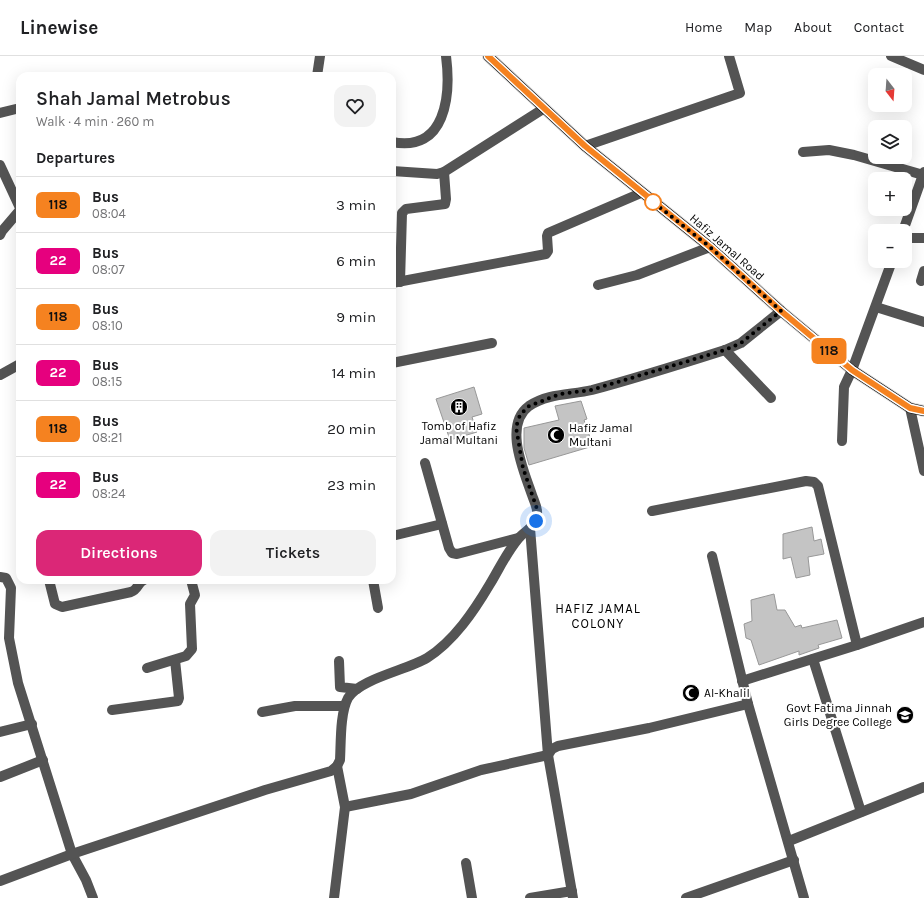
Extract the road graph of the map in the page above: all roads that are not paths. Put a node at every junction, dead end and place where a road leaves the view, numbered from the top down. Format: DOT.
graph roads {
  1 [pos="320,56"];
  2 [pos="446,56"];
  3 [pos="488,56"];
  4 [pos="729,56"];
  5 [pos="891,56"];
  6 [pos="924,70"];
  7 [pos="318,72"];
  8 [pos="16,109"];
  9 [pos="543,109"];
  10 [pos="0,113"];
  11 [pos="396,142"];
  12 [pos="585,146"];
  13 [pos="803,152"];
  14 [pos="0,165"];
  15 [pos="396,170"];
  16 [pos="444,172"];
  17 [pos="923,173"];
  18 [pos="641,193"];
  19 [pos="16,200"];
  20 [pos="16,214"];
  21 [pos="905,224"];
  22 [pos="0,235"];
  23 [pos="912,238"];
  24 [pos="924,238"];
  25 [pos="710,247"];
  26 [pos="890,268"];
  27 [pos="396,282"];
  28 [pos="598,284"];
  29 [pos="876,307"];
  30 [pos="781,311"];
  31 [pos="924,322"];
  32 [pos="492,342"];
  33 [pos="725,350"];
  34 [pos="396,362"];
  35 [pos="16,366"];
  36 [pos="852,370"];
  37 [pos="0,374"];
  38 [pos="770,398"];
  39 [pos="910,408"];
  40 [pos="924,411"];
  41 [pos="842,441"];
  42 [pos="425,463"];
  43 [pos="924,471"];
  44 [pos="652,511"];
  45 [pos="442,524"];
  46 [pos="530,528"];
  47 [pos="396,535"];
  48 [pos="518,538"];
  49 [pos="712,556"];
  50 [pos="0,577"];
  51 [pos="50,584"];
  52 [pos="139,584"];
  53 [pos="192,584"];
  54 [pos="374,584"];
  55 [pos="378,608"];
  56 [pos="5,609"];
  57 [pos="924,622"];
  58 [pos="857,645"];
  59 [pos="813,659"];
  60 [pos="175,660"];
  61 [pos="339,661"];
  62 [pos="148,668"];
  63 [pos="742,681"];
  64 [pos="357,689"];
  65 [pos="748,704"];
  66 [pos="344,706"];
  67 [pos="112,710"];
  68 [pos="262,712"];
  69 [pos="32,724"];
  70 [pos="0,732"];
  71 [pos="548,755"];
  72 [pos="43,760"];
  73 [pos="337,766"];
  74 [pos="0,777"];
  75 [pos="924,787"];
  76 [pos="345,807"];
  77 [pos="861,812"];
  78 [pos="789,841"];
  79 [pos="72,854"];
  80 [pos="794,860"];
  81 [pos="466,863"];
  82 [pos="0,881"];
  83 [pos="573,894"];
  84 [pos="93,898"];
  85 [pos="334,898"];
  86 [pos="472,898"];
  87 [pos="530,898"];
  88 [pos="686,898"];
  89 [pos="804,898"];
  1 -- 7 [label="street"];
  2 -- 11 [label="street"];
  3 -- 9 [label="main road, Hafiz Jamal Road"];
  4 -- 12 [label="street"];
  5 -- 6 [label="street"];
  8 -- 10 [label="street"];
  9 -- 12 [label="main road, Hafiz Jamal Road"];
  9 -- 16 [label="street"];
  12 -- 18 [label="main road, Hafiz Jamal Road"];
  13 -- 17 [label="street"];
  14 -- 19 [label="street"];
  15 -- 16 [label="street"];
  16 -- 27 [label="street"];
  17 -- 21 [label="street"];
  18 -- 25 [label="main road, Hafiz Jamal Road"];
  18 -- 27 [label="street"];
  20 -- 22 [label="street"];
  23 -- 24 [label="street"];
  25 -- 28 [label="street"];
  25 -- 30 [label="main road, Hafiz Jamal Road"];
  26 -- 29 [label="street"];
  29 -- 31 [label="street"];
  29 -- 36 [label="street"];
  30 -- 33 [label="street"];
  30 -- 36 [label="main road, Hafiz Jamal Road"];
  32 -- 34 [label="street"];
  33 -- 38 [label="street"];
  33 -- 46 [label="street"];
  35 -- 37 [label="street"];
  36 -- 39 [label="main road, Hafiz Jamal Road"];
  36 -- 41 [label="street"];
  39 -- 40 [label="main road, Hafiz Jamal Road"];
  39 -- 43 [label="street"];
  42 -- 45 [label="street"];
  44 -- 58 [label="street"];
  45 -- 47 [label="street"];
  45 -- 48 [label="street"];
  46 -- 48 [label="street"];
  46 -- 71 [label="street"];
  48 -- 64 [label="street"];
  49 -- 63 [label="street"];
  50 -- 56 [label="street"];
  51 -- 52 [label="street"];
  53 -- 60 [label="street"];
  54 -- 55 [label="street"];
  56 -- 69 [label="street"];
  57 -- 58 [label="street"];
  58 -- 59 [label="street"];
  59 -- 63 [label="street"];
  59 -- 77 [label="street"];
  60 -- 62 [label="street"];
  60 -- 67 [label="street"];
  61 -- 64 [label="street"];
  63 -- 65 [label="street"];
  64 -- 66 [label="street"];
  65 -- 71 [label="street"];
  65 -- 78 [label="street"];
  66 -- 68 [label="street"];
  66 -- 73 [label="street"];
  69 -- 70 [label="street"];
  69 -- 72 [label="street"];
  71 -- 76 [label="street"];
  71 -- 83 [label="street"];
  72 -- 74 [label="street"];
  72 -- 79 [label="street"];
  73 -- 76 [label="street"];
  73 -- 79 [label="street"];
  75 -- 77 [label="street"];
  76 -- 85 [label="street"];
  77 -- 78 [label="street"];
  78 -- 80 [label="street"];
  79 -- 82 [label="street"];
  79 -- 84 [label="street"];
  80 -- 88 [label="street"];
  80 -- 89 [label="street"];
  81 -- 86 [label="street"];
  83 -- 87 [label="street"];
}
